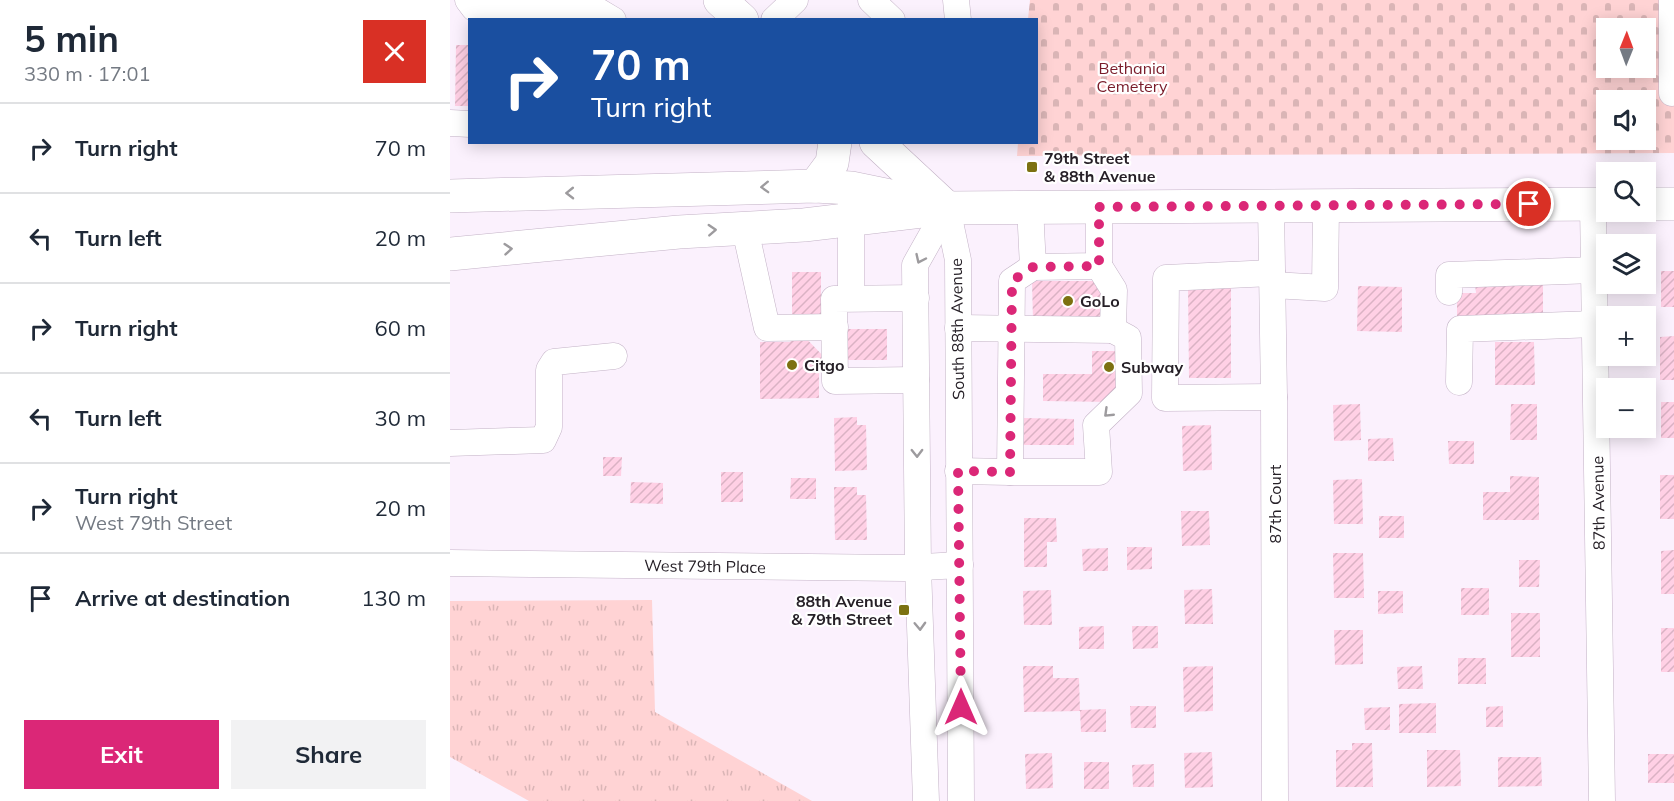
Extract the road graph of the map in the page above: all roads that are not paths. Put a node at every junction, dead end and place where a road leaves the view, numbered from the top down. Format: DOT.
graph roads {
  1 [pos="468,0"];
  2 [pos="720,0"];
  3 [pos="795,0"];
  4 [pos="871,0"];
  5 [pos="956,0"];
  6 [pos="1672,0"];
  7 [pos="610,12"];
  8 [pos="740,18"];
  9 [pos="776,18"];
  10 [pos="890,18"];
  11 [pos="958,18"];
  12 [pos="1674,92"];
  13 [pos="450,123"];
  14 [pos="468,124"];
  15 [pos="835,144"];
  16 [pos="878,144"];
  17 [pos="815,186"];
  18 [pos="450,196"];
  19 [pos="851,204"];
  20 [pos="1596,204"];
  21 [pos="1656,204"];
  22 [pos="1674,204"];
  23 [pos="1271,206"];
  24 [pos="1326,206"];
  25 [pos="1030,207"];
  26 [pos="1099,207"];
  27 [pos="948,208"];
  28 [pos="1598,222"];
  29 [pos="745,228"];
  30 [pos="450,254"];
  31 [pos="1099,266"];
  32 [pos="1033,267"];
  33 [pos="1594,270"];
  34 [pos="1272,279"];
  35 [pos="1449,292"];
  36 [pos="851,298"];
  37 [pos="916,298"];
  38 [pos="1595,324"];
  39 [pos="835,327"];
  40 [pos="958,328"];
  41 [pos="1012,329"];
  42 [pos="1113,330"];
  43 [pos="614,356"];
  44 [pos="916,380"];
  45 [pos="1459,382"];
  46 [pos="1274,398"];
  47 [pos="450,443"];
  48 [pos="958,471"];
  49 [pos="1010,472"];
  50 [pos="450,563"];
  51 [pos="960,565"];
  52 [pos="918,567"];
  53 [pos="926,801"];
  54 [pos="961,801"];
  55 [pos="1275,801"];
  56 [pos="1602,801"];
  1 -- 7 [label="street"];
  2 -- 8 [label="main road"];
  3 -- 9 [label="street"];
  4 -- 10 [label="street"];
  5 -- 11 [label="street"];
  6 -- 12 [label="street"];
  13 -- 14 [label="street"];
  15 -- 17 [label="main road"];
  16 -- 27 [label="main road"];
  17 -- 18 [label="main road, one-way"];
  17 -- 19 [label="main road"];
  19 -- 27 [label="main road"];
  19 -- 29 [label="main road"];
  19 -- 36 [label="street"];
  20 -- 24 [label="main road"];
  21 -- 22 [label="main road"];
  23 -- 24 [label="main road"];
  23 -- 26 [label="main road"];
  23 -- 34 [label="street, 87th Court"];
  24 -- 34 [label="street"];
  25 -- 26 [label="main road"];
  25 -- 27 [label="main road"];
  25 -- 32 [label="street"];
  26 -- 31 [label="street"];
  27 -- 37 [label="street, South 88th Avenue, one-way"];
  27 -- 40 [label="street, South 88th Avenue"];
  28 -- 33 [label="street, 87th Avenue"];
  30 -- 29 [label="main road, one-way"];
  29 -- 39 [label="street"];
  31 -- 32 [label="street"];
  31 -- 42 [label="street"];
  32 -- 41 [label="street"];
  33 -- 35 [label="street"];
  33 -- 38 [label="street, 87th Avenue"];
  34 -- 46 [label="street, 87th Court"];
  34 -- 46 [label="street"];
  36 -- 37 [label="street"];
  36 -- 39 [label="street"];
  37 -- 44 [label="street, South 88th Avenue"];
  38 -- 45 [label="street"];
  38 -- 56 [label="street, 87th Avenue"];
  39 -- 44 [label="street"];
  40 -- 41 [label="street"];
  40 -- 48 [label="street, South 88th Avenue"];
  41 -- 42 [label="street"];
  41 -- 49 [label="street"];
  42 -- 49 [label="street, one-way"];
  43 -- 47 [label="street"];
  44 -- 52 [label="street, South 88th Avenue, one-way"];
  46 -- 55 [label="street, 87th Court"];
  48 -- 49 [label="street"];
  48 -- 51 [label="street, South 88th Avenue"];
  50 -- 52 [label="street, West 79th Place"];
  51 -- 52 [label="street, West 79th Place"];
  51 -- 54 [label="street, South 88th Avenue"];
  52 -- 53 [label="street, South 88th Avenue, one-way"];
}
